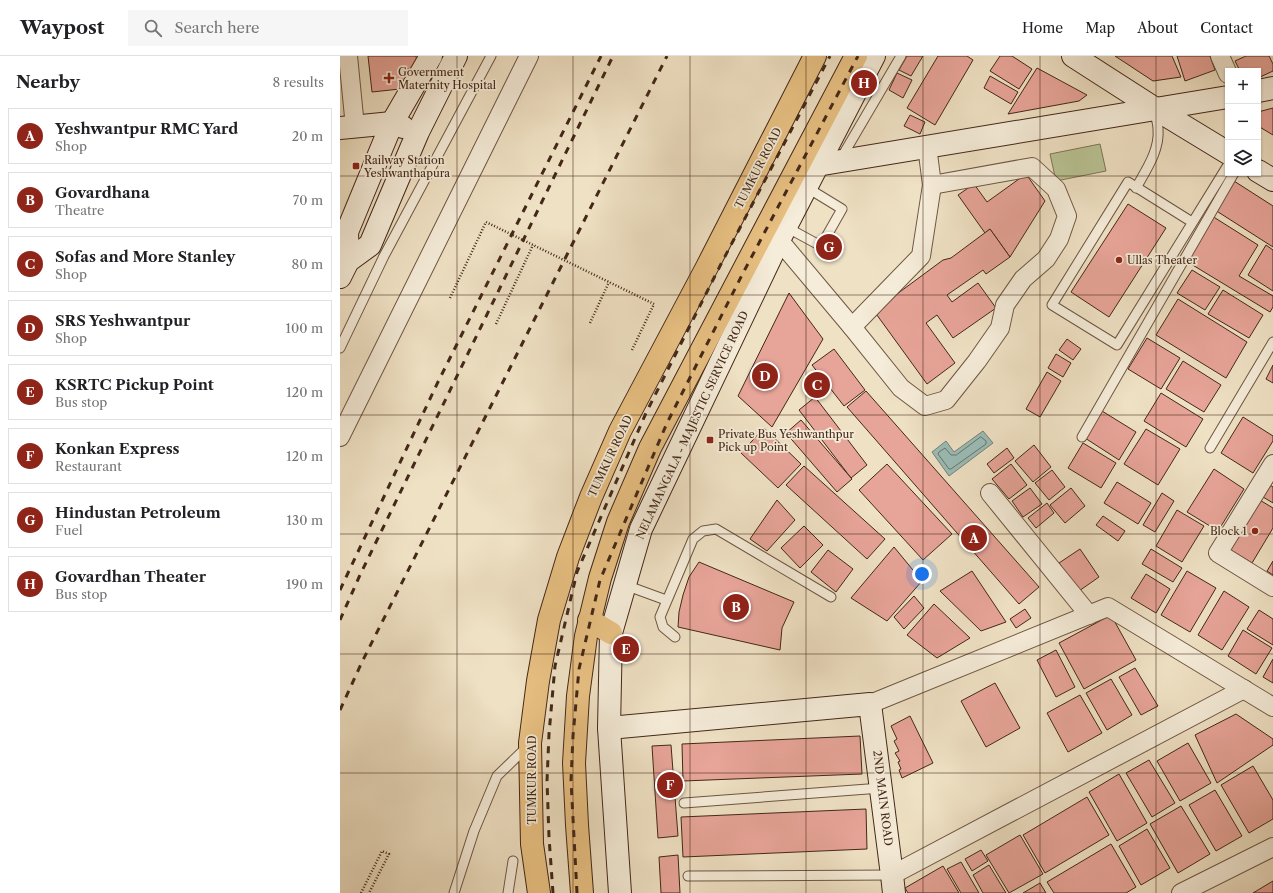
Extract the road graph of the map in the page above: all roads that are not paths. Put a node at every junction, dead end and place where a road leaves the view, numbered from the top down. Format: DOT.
graph roads {
  1 [pos="348,56"];
  2 [pos="431,56"];
  3 [pos="456,56"];
  4 [pos="491,56"];
  5 [pos="529,56"];
  6 [pos="815,56"];
  7 [pos="901,56"];
  8 [pos="1073,56"];
  9 [pos="1220,56"];
  10 [pos="877,61"];
  11 [pos="1225,68"];
  12 [pos="1273,88"];
  13 [pos="1261,90"];
  14 [pos="1225,97"];
  15 [pos="1154,108"];
  16 [pos="392,124"];
  17 [pos="347,128"];
  18 [pos="418,132"];
  19 [pos="927,146"];
  20 [pos="1225,151"];
  21 [pos="840,161"];
  22 [pos="817,165"];
  23 [pos="1225,170"];
  24 [pos="1261,173"];
  25 [pos="1232,176"];
  26 [pos="1273,180"];
  27 [pos="932,185"];
  28 [pos="806,187"];
  29 [pos="1136,188"];
  30 [pos="1192,222"];
  31 [pos="346,232"];
  32 [pos="783,234"];
  33 [pos="377,251"];
  34 [pos="344,269"];
  35 [pos="852,327"];
  36 [pos="1273,342"];
  37 [pos="340,348"];
  38 [pos="1082,436"];
  39 [pos="340,437"];
  40 [pos="1210,448"];
  41 [pos="1273,464"];
  42 [pos="990,493"];
  43 [pos="625,585"];
  44 [pos="1273,587"];
  45 [pos="830,598"];
  46 [pos="666,600"];
  47 [pos="1089,615"];
  48 [pos="589,620"];
  49 [pos="611,633"];
  50 [pos="675,637"];
  51 [pos="1244,689"];
  52 [pos="870,704"];
  53 [pos="1273,707"];
  54 [pos="608,728"];
  55 [pos="530,743"];
  56 [pos="881,788"];
  57 [pos="684,803"];
  58 [pos="1273,847"];
  59 [pos="513,860"];
  60 [pos="688,876"];
  61 [pos="893,884"];
  62 [pos="454,893"];
  63 [pos="508,893"];
  64 [pos="539,893"];
  65 [pos="582,893"];
  66 [pos="620,893"];
  67 [pos="1181,893"];
  1 -- 17 [label="street"];
  2 -- 16 [label="street"];
  3 -- 18 [label="street"];
  4 -- 33 [label="lane"];
  5 -- 39 [label="street"];
  6 -- 55 [label="highway, TUMKUR ROAD"];
  7 -- 10 [label="lane"];
  8 -- 15 [label="street"];
  9 -- 11 [label="street"];
  10 -- 21 [label="lane"];
  10 -- 22 [label="street, NELAMANGALA - MAJESTIC SERVICE ROAD"];
  10 -- 48 [label="highway"];
  12 -- 13 [label="street"];
  14 -- 15 [label="street"];
  15 -- 19 [label="street"];
  15 -- 20 [label="street"];
  15 -- 29 [label="lane"];
  16 -- 17 [label="street"];
  16 -- 18 [label="street"];
  16 -- 31 [label="street"];
  18 -- 33 [label="street"];
  19 -- 21 [label="street"];
  19 -- 27 [label="street"];
  21 -- 22 [label="street"];
  22 -- 28 [label="street, NELAMANGALA - MAJESTIC SERVICE ROAD"];
  23 -- 30 [label="lane"];
  24 -- 26 [label="street"];
  25 -- 38 [label="lane"];
  27 -- 35 [label="street"];
  27 -- 35 [label="street"];
  28 -- 32 [label="street, NELAMANGALA - MAJESTIC SERVICE ROAD"];
  28 -- 32 [label="lane"];
  29 -- 30 [label="lane"];
  29 -- 30 [label="lane"];
  31 -- 33 [label="lane"];
  31 -- 34 [label="street"];
  32 -- 35 [label="street"];
  32 -- 43 [label="street, NELAMANGALA - MAJESTIC SERVICE ROAD"];
  33 -- 34 [label="street"];
  33 -- 37 [label="lane"];
  36 -- 40 [label="lane"];
  41 -- 44 [label="street"];
  42 -- 47 [label="street"];
  43 -- 46 [label="lane"];
  43 -- 49 [label="street, NELAMANGALA - MAJESTIC SERVICE ROAD"];
  45 -- 46 [label="lane"];
  46 -- 50 [label="lane"];
  47 -- 51 [label="street"];
  47 -- 52 [label="street"];
  48 -- 49 [label="highway"];
  48 -- 65 [label="highway"];
  49 -- 54 [label="street, NELAMANGALA - MAJESTIC SERVICE ROAD"];
  51 -- 53 [label="street"];
  51 -- 61 [label="street"];
  52 -- 54 [label="street"];
  52 -- 56 [label="street, 2ND MAIN ROAD"];
  54 -- 66 [label="street, NELAMANGALA - MAJESTIC SERVICE ROAD"];
  55 -- 62 [label="lane"];
  55 -- 64 [label="highway, TUMKUR ROAD"];
  56 -- 57 [label="lane"];
  56 -- 61 [label="street, 2ND MAIN ROAD"];
  58 -- 67 [label="street"];
  59 -- 63 [label="lane"];
  60 -- 61 [label="lane"];
}
